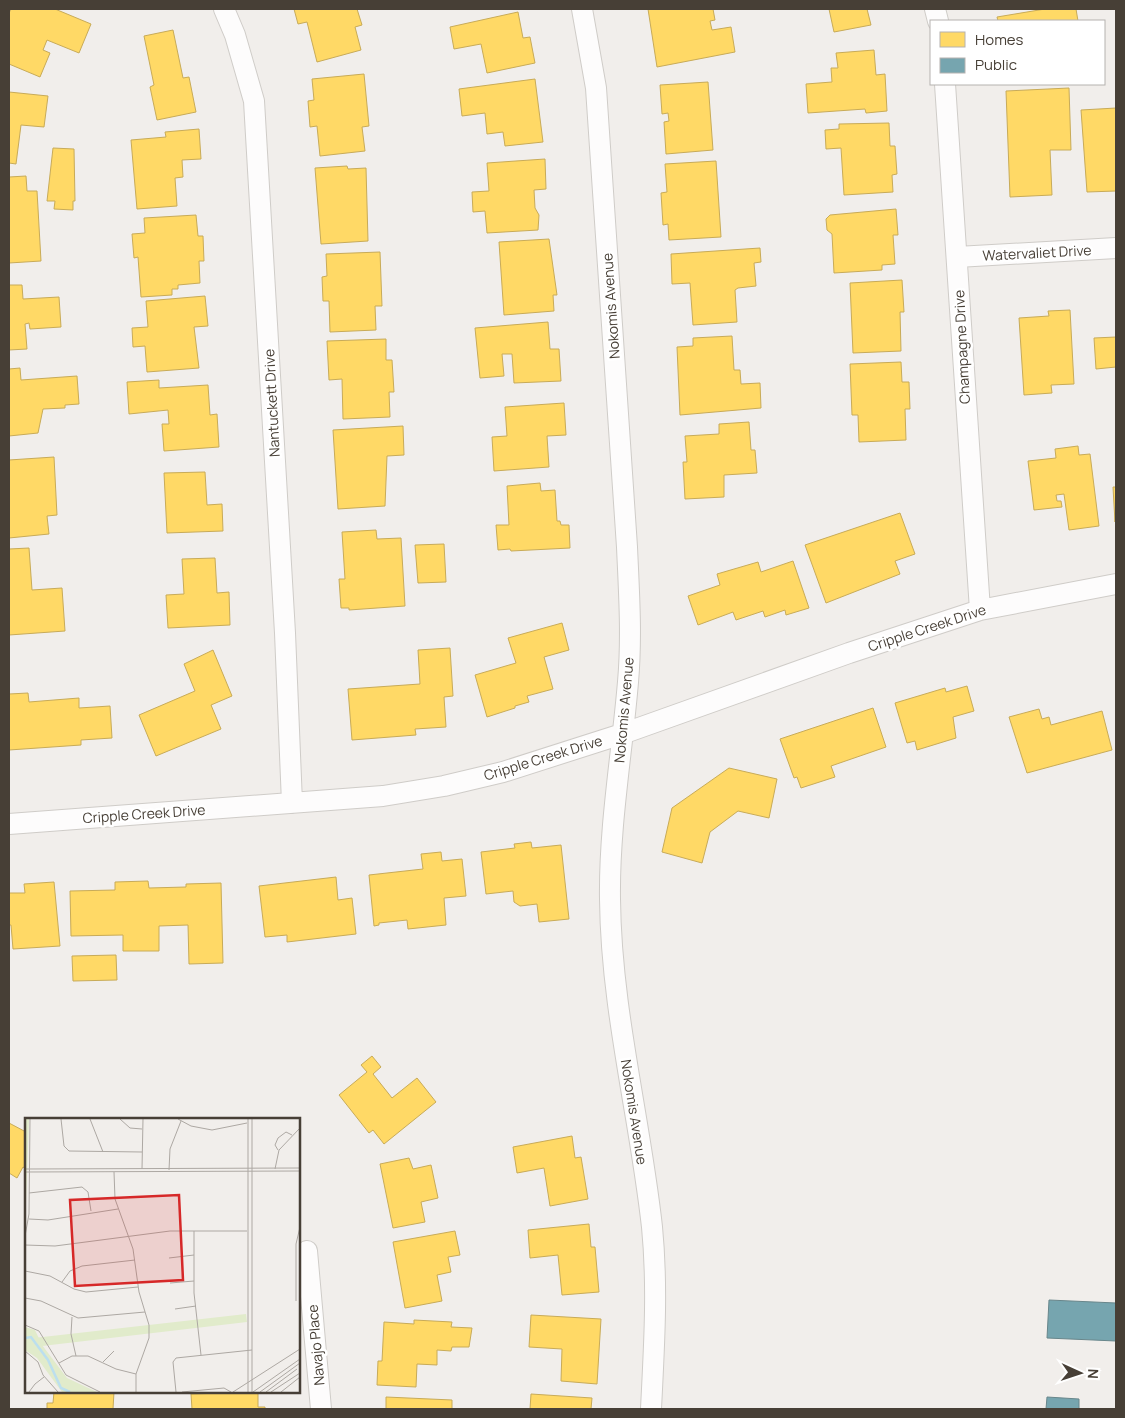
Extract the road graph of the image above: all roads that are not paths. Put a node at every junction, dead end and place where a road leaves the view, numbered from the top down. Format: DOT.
graph roads {
  1 [pos="224,9"];
  2 [pos="582,9"];
  3 [pos="945,85"];
  4 [pos="1116,248"];
  5 [pos="957,257"];
  6 [pos="1116,584"];
  7 [pos="980,610"];
  8 [pos="622,734"];
  9 [pos="292,803"];
  10 [pos="9,824"];
  11 [pos="307,1251"];
  12 [pos="321,1409"];
  13 [pos="651,1409"];
  1 -- 9 [label="street, Nantuckett Drive"];
  2 -- 8 [label="street, Nokomis Avenue"];
  3 -- 5 [label="street, Champagne Drive"];
  4 -- 5 [label="street, Watervaliet Drive"];
  5 -- 7 [label="street, Champagne Drive"];
  6 -- 7 [label="street, Cripple Creek Drive"];
  7 -- 8 [label="street, Cripple Creek Drive"];
  8 -- 9 [label="street, Cripple Creek Drive"];
  8 -- 13 [label="street, Nokomis Avenue"];
  9 -- 10 [label="street, Cripple Creek Drive"];
  11 -- 12 [label="street, Navajo Place"];
}
